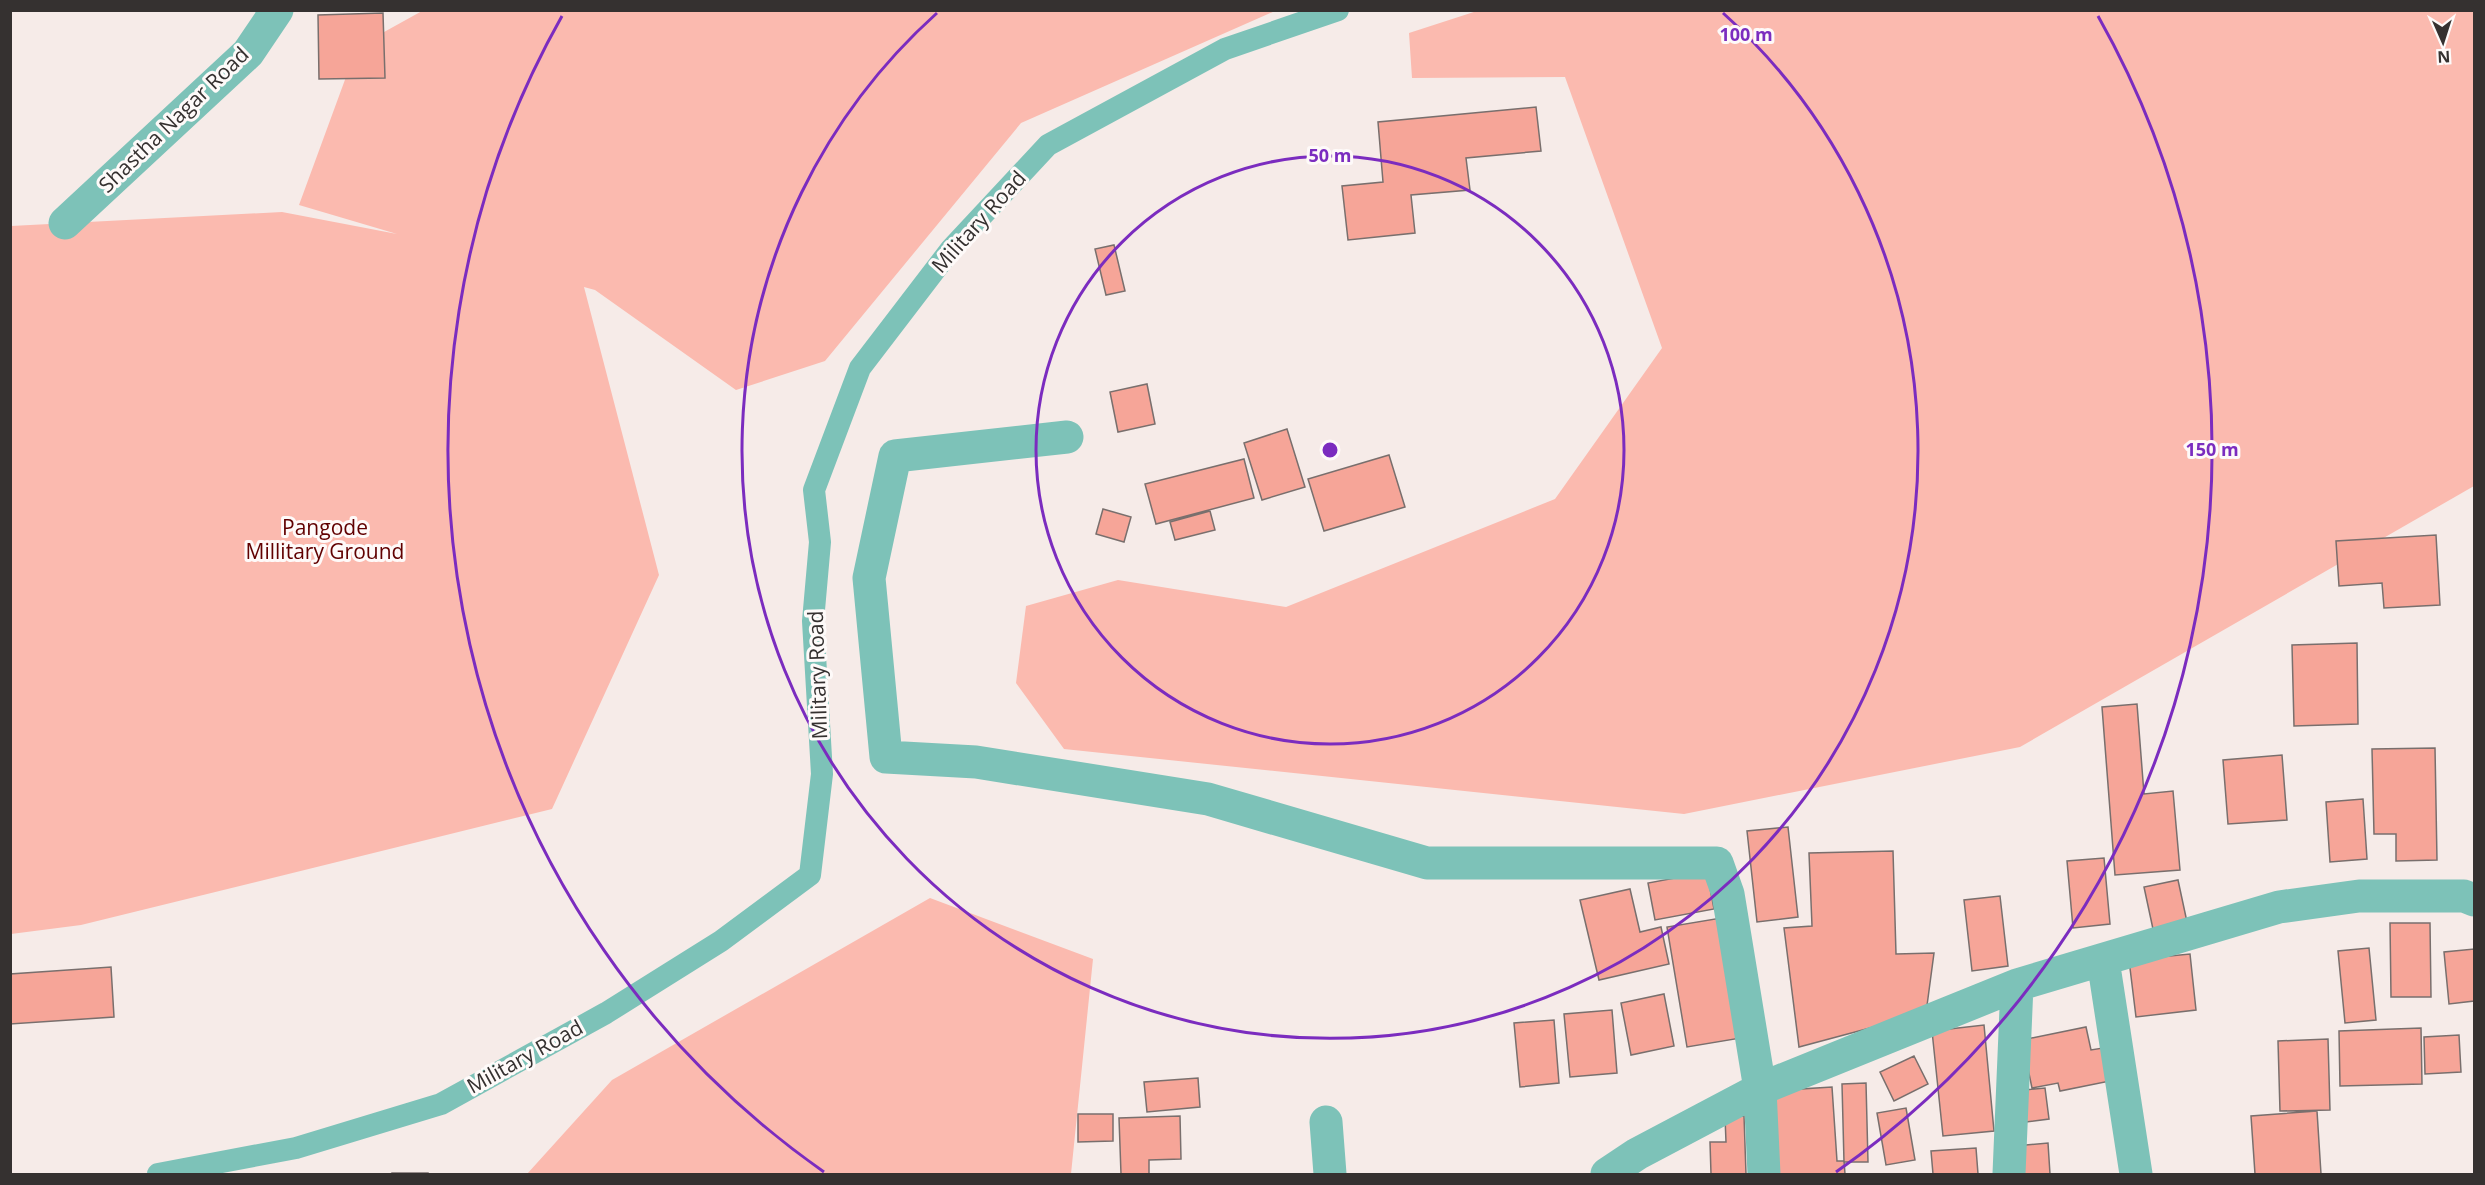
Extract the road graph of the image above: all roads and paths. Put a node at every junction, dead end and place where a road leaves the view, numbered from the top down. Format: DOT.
graph roads {
  1 [pos="277,10"];
  2 [pos="1338,10"];
  3 [pos="65,224"];
  4 [pos="1067,436"];
  5 [pos="2475,900"];
  6 [pos="2103,960"];
  7 [pos="2017,985"];
  8 [pos="1760,1089"];
  9 [pos="1326,1122"];
  10 [pos="158,1174"];
  11 [pos="1330,1174"];
  12 [pos="1607,1174"];
  13 [pos="1764,1174"];
  14 [pos="2009,1174"];
  15 [pos="2136,1174"];
  1 -- 3 [label="street, Shastha Nagar Road"];
  2 -- 10 [label="lane, Military Road"];
  4 -- 8 [label="street"];
  5 -- 6 [label="street"];
  6 -- 7 [label="street"];
  6 -- 15 [label="street"];
  7 -- 8 [label="street"];
  7 -- 14 [label="street"];
  8 -- 12 [label="street"];
  8 -- 13 [label="street"];
  9 -- 11 [label="street"];
}
